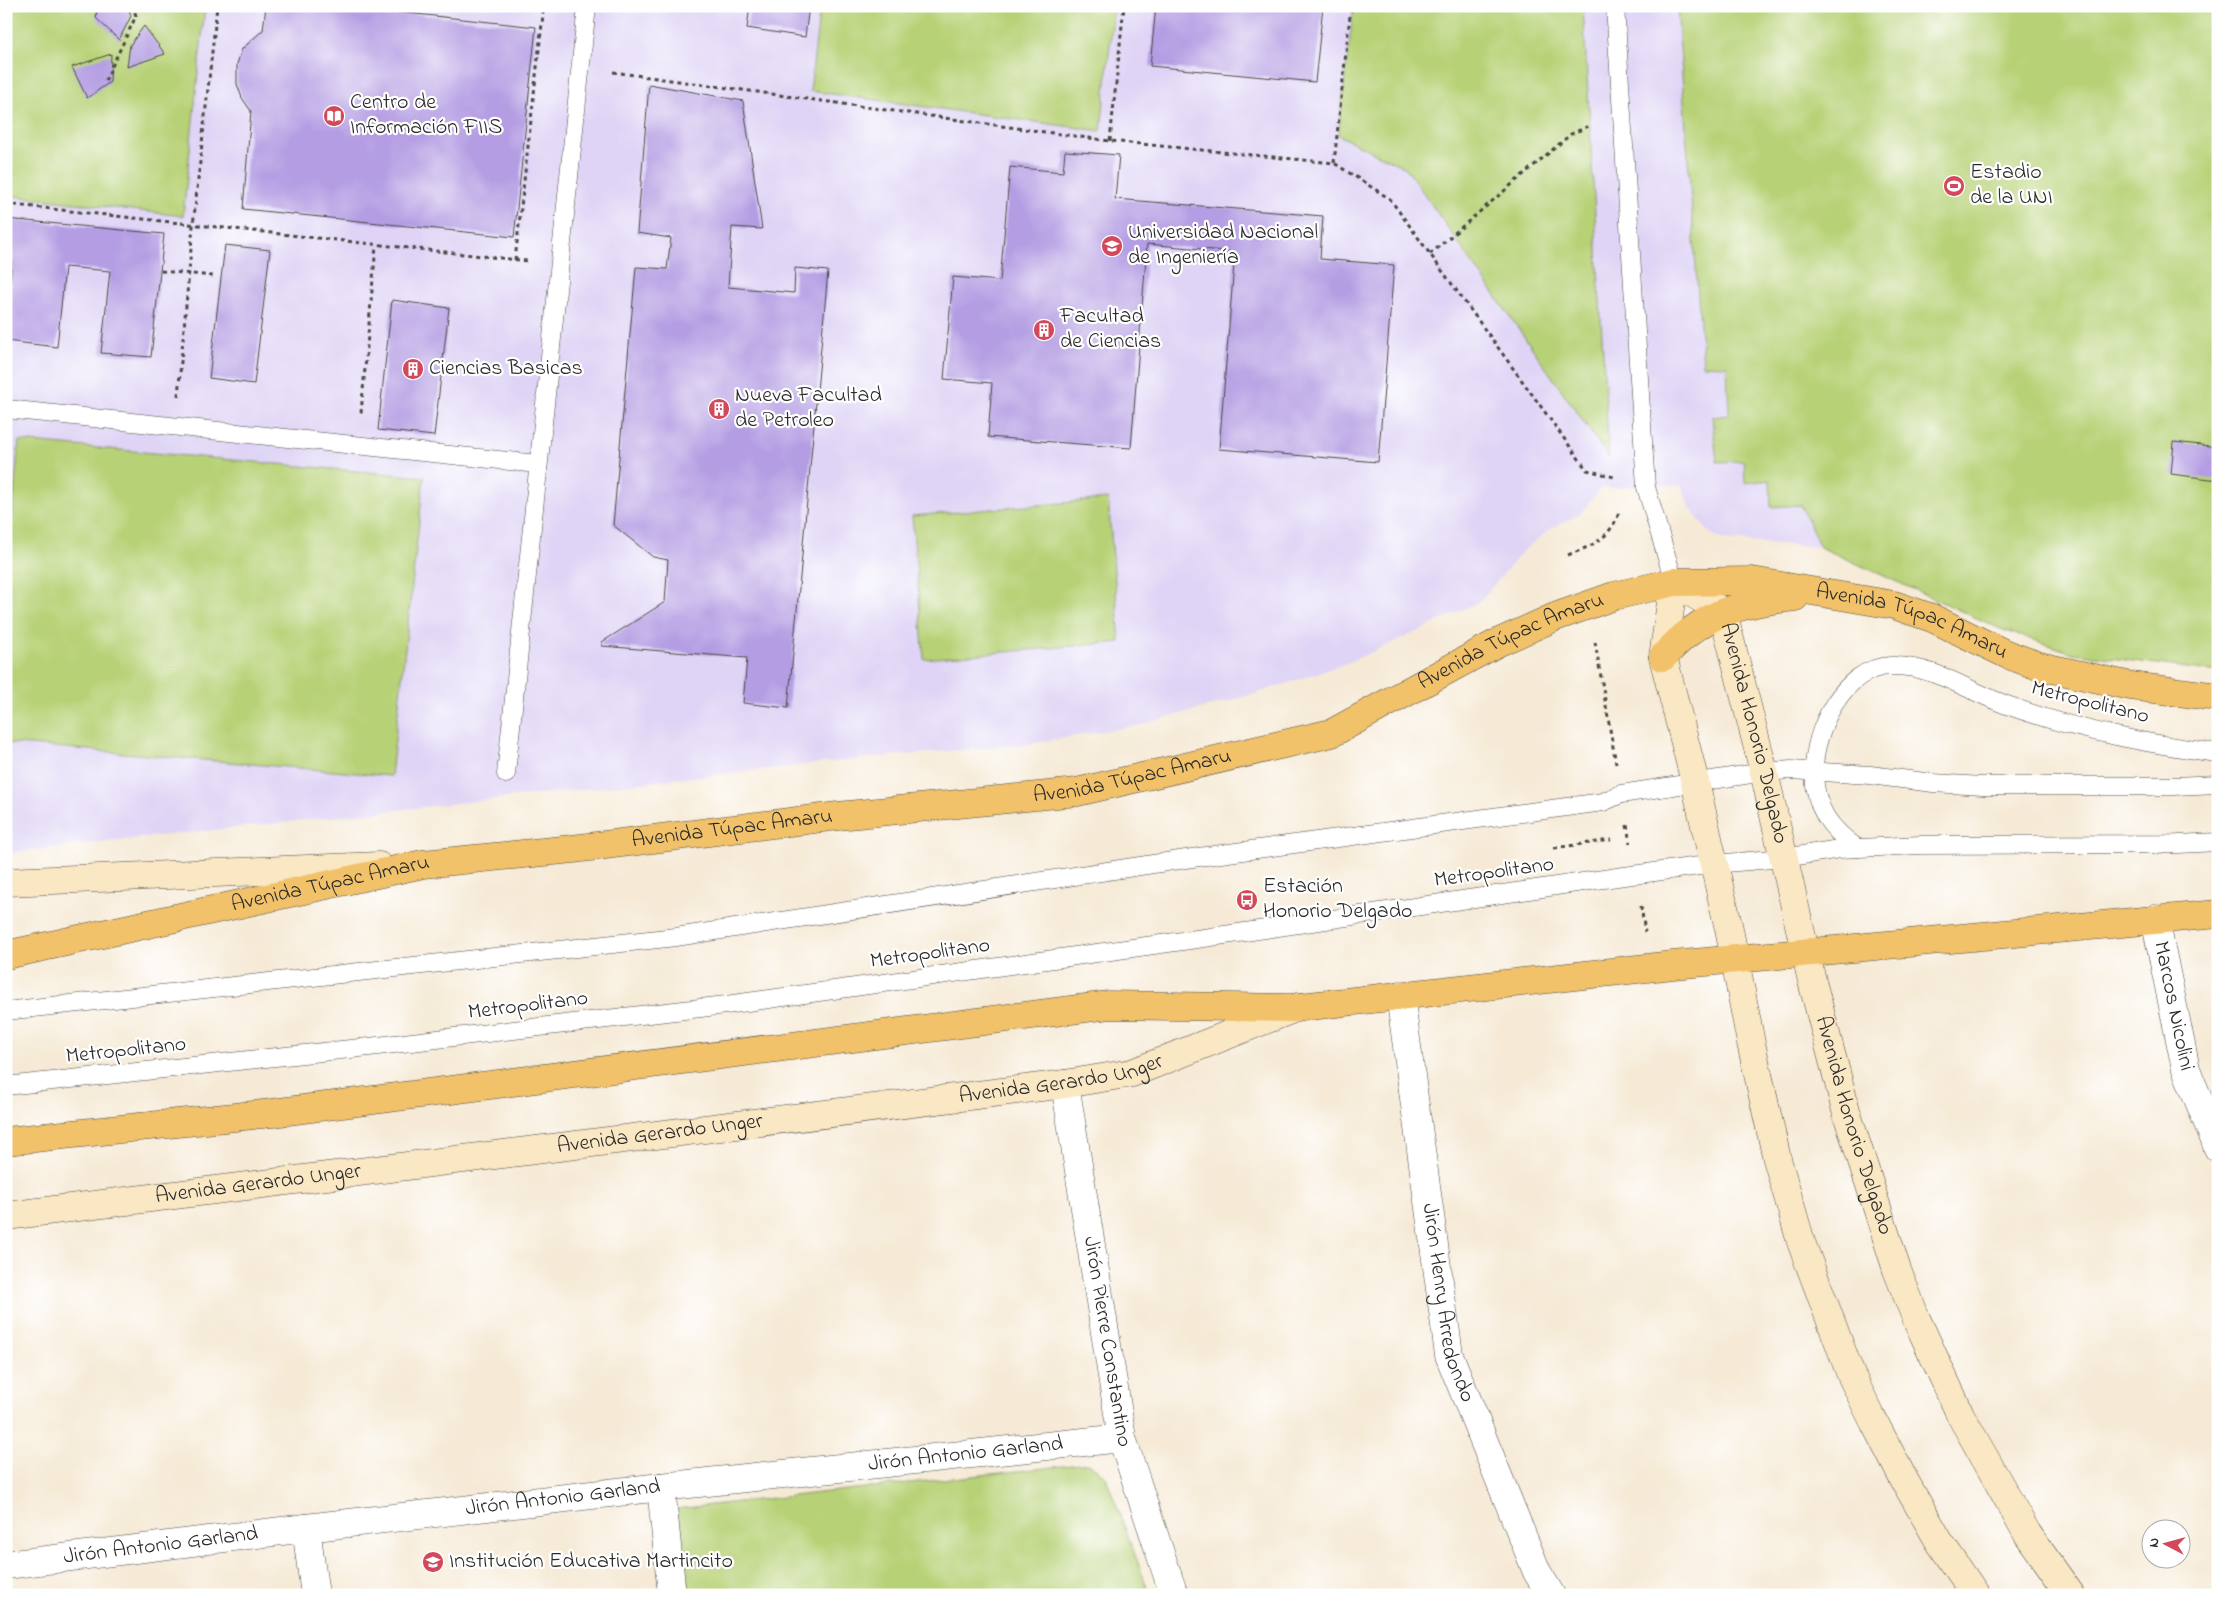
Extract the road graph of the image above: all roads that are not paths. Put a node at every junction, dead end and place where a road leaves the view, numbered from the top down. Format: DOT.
graph roads {
  1 [pos="587,6"];
  2 [pos="1615,6"];
  3 [pos="6,409"];
  4 [pos="538,464"];
  5 [pos="1674,582"];
  6 [pos="1831,594"];
  7 [pos="1722,612"];
  8 [pos="1664,656"];
  9 [pos="2218,697"];
  10 [pos="2218,753"];
  11 [pos="1814,771"];
  12 [pos="1764,772"];
  13 [pos="506,774"];
  14 [pos="1695,782"];
  15 [pos="2218,784"];
  16 [pos="2218,842"];
  17 [pos="1857,848"];
  18 [pos="1784,858"];
  19 [pos="423,864"];
  20 [pos="1714,864"];
  21 [pos="6,882"];
  22 [pos="2218,914"];
  23 [pos="2155,919"];
  24 [pos="1805,952"];
  25 [pos="6,955"];
  26 [pos="1734,959"];
  27 [pos="1400,995"];
  28 [pos="1300,1006"];
  29 [pos="6,1011"];
  30 [pos="1065,1084"];
  31 [pos="6,1086"];
  32 [pos="6,1141"];
  33 [pos="2218,1148"];
  34 [pos="6,1216"];
  35 [pos="1122,1438"];
  36 [pos="661,1487"];
  37 [pos="306,1528"];
  38 [pos="6,1565"];
  39 [pos="315,1595"];
  40 [pos="672,1595"];
  41 [pos="1174,1595"];
  42 [pos="1550,1595"];
  43 [pos="1976,1595"];
  44 [pos="2071,1595"];
  1 -- 4 [label="lane"];
  2 -- 5 [label="lane"];
  3 -- 4 [label="lane"];
  4 -- 13 [label="lane"];
  5 -- 6 [label="main road, Avenida Túpac Amaru"];
  5 -- 7 [label="street, Avenida Honorio Delgado"];
  5 -- 8 [label="street"];
  5 -- 19 [label="main road, Avenida Túpac Amaru"];
  6 -- 7 [label="main road"];
  6 -- 9 [label="main road, Avenida Túpac Amaru"];
  7 -- 8 [label="main road"];
  7 -- 12 [label="street, Avenida Honorio Delgado"];
  8 -- 14 [label="street"];
  10 -- 11 [label="lane, Metropolitano"];
  11 -- 12 [label="lane"];
  11 -- 15 [label="lane"];
  11 -- 17 [label="lane, Metropolitano"];
  12 -- 14 [label="lane"];
  12 -- 18 [label="street, Avenida Honorio Delgado"];
  14 -- 20 [label="street"];
  14 -- 29 [label="lane"];
  16 -- 17 [label="lane, Metropolitano"];
  17 -- 18 [label="lane, Metropolitano"];
  18 -- 20 [label="lane, Metropolitano"];
  18 -- 24 [label="street, Avenida Honorio Delgado"];
  19 -- 21 [label="street"];
  19 -- 25 [label="main road, Avenida Túpac Amaru"];
  20 -- 26 [label="street"];
  20 -- 31 [label="lane, Metropolitano"];
  22 -- 23 [label="main road"];
  23 -- 24 [label="main road"];
  23 -- 33 [label="street, Marcos Nicolini"];
  24 -- 26 [label="main road"];
  24 -- 44 [label="street, Avenida Honorio Delgado"];
  26 -- 27 [label="main road"];
  26 -- 43 [label="street"];
  27 -- 28 [label="main road"];
  27 -- 42 [label="street, Jirón Henry Arredondo"];
  28 -- 30 [label="street, Avenida Gerardo Unger"];
  28 -- 32 [label="main road"];
  30 -- 34 [label="street, Avenida Gerardo Unger"];
  30 -- 35 [label="street, Jirón Pierre Constantino"];
  35 -- 36 [label="street, Jirón Antonio Garland"];
  35 -- 41 [label="street, Jirón Pierre Constantino"];
  36 -- 37 [label="street, Jirón Antonio Garland"];
  36 -- 40 [label="street"];
  37 -- 38 [label="street, Jirón Antonio Garland"];
  37 -- 39 [label="street"];
}
